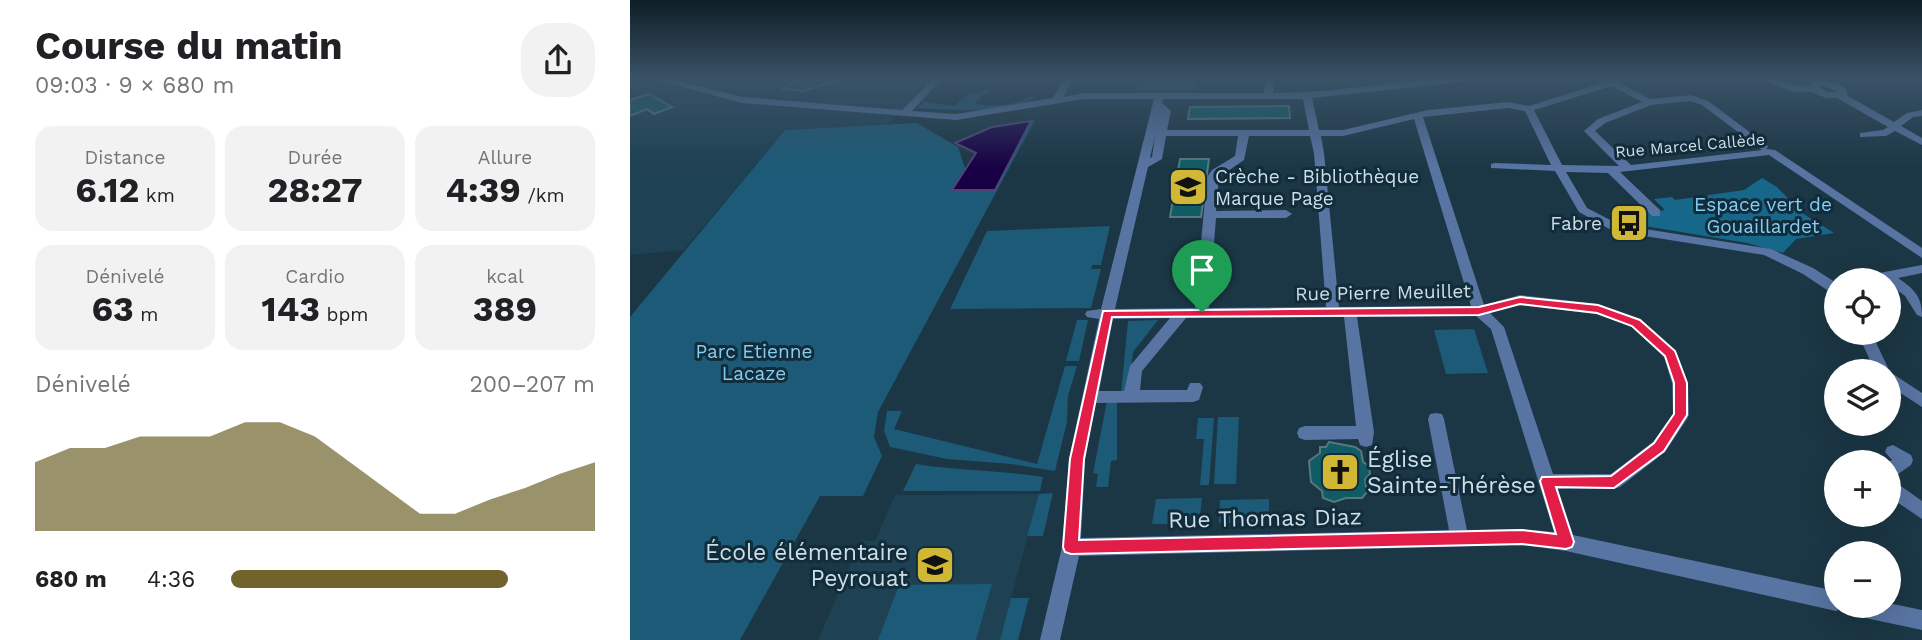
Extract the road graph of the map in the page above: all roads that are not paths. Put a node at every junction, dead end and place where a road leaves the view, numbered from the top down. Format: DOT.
graph roads {
  1 [pos="840,108"];
  2 [pos="909,108"];
  3 [pos="1017,108"];
  4 [pos="1164,108"];
  5 [pos="1309,108"];
  6 [pos="1479,108"];
  7 [pos="1523,108"];
  8 [pos="1533,108"];
  9 [pos="1642,108"];
  10 [pos="1711,108"];
  11 [pos="1861,108"];
  12 [pos="1529,109"];
  13 [pos="904,113"];
  14 [pos="1922,113"];
  15 [pos="1418,116"];
  16 [pos="1893,126"];
  17 [pos="1156,133"];
  18 [pos="1244,133"];
  19 [pos="1314,133"];
  20 [pos="1864,135"];
  21 [pos="1922,142"];
  22 [pos="1763,147"];
  23 [pos="1495,166"];
  24 [pos="1558,167"];
  25 [pos="1629,169"];
  26 [pos="1611,170"];
  27 [pos="1656,213"];
  28 [pos="1286,214"];
  29 [pos="1210,218"];
  30 [pos="1922,254"];
  31 [pos="1922,269"];
  32 [pos="1901,273"];
  33 [pos="1824,281"];
  34 [pos="1901,286"];
  35 [pos="1479,311"];
  36 [pos="1202,312"];
  37 [pos="1922,312"];
  38 [pos="1182,313"];
  39 [pos="1333,313"];
  40 [pos="1350,313"];
  41 [pos="1100,314"];
  42 [pos="1901,386"];
  43 [pos="1195,387"];
  44 [pos="1091,397"];
  45 [pos="1131,397"];
  46 [pos="1922,401"];
  47 [pos="1436,419"];
  48 [pos="1305,433"];
  49 [pos="1547,481"];
  50 [pos="1901,496"];
  51 [pos="1922,511"];
  52 [pos="1460,538"];
  53 [pos="1566,542"];
  54 [pos="1071,547"];
  55 [pos="1824,598"];
  56 [pos="1901,616"];
  57 [pos="1922,620"];
  58 [pos="1050,640"];
  1 -- 13 [label="street"];
  2 -- 13 [label="street"];
  3 -- 13 [label="street"];
  4 -- 17 [label="street"];
  5 -- 19 [label="street"];
  6 -- 15 [label="street"];
  7 -- 12 [label="street"];
  8 -- 12 [label="street"];
  9 -- 25 [label="street"];
  10 -- 22 [label="street"];
  11 -- 16 [label="street"];
  12 -- 24 [label="street"];
  14 -- 16 [label="street"];
  15 -- 19 [label="street"];
  15 -- 35 [label="street"];
  16 -- 20 [label="street"];
  16 -- 21 [label="street"];
  17 -- 18 [label="street"];
  17 -- 41 [label="street"];
  18 -- 19 [label="street"];
  18 -- 29 [label="street"];
  19 -- 39 [label="street"];
  23 -- 24 [label="street, Rue Marcel Callède"];
  24 -- 26 [label="street, Rue Marcel Callède"];
  24 -- 33 [label="street"];
  25 -- 26 [label="street, Rue Marcel Callède"];
  25 -- 30 [label="street, Rue Marcel Callède"];
  26 -- 27 [label="street"];
  28 -- 29 [label="street"];
  29 -- 36 [label="street"];
  31 -- 32 [label="street"];
  34 -- 37 [label="street"];
  35 -- 40 [label="street, Rue Pierre Meuillet"];
  35 -- 49 [label="street"];
  35 -- 49 [label="street, Rue Pierre Meuillet"];
  36 -- 38 [label="street, Rue Pierre Meuillet"];
  36 -- 39 [label="street, Rue Pierre Meuillet"];
  38 -- 41 [label="street, Rue Pierre Meuillet"];
  38 -- 45 [label="street"];
  39 -- 40 [label="street, Rue Pierre Meuillet"];
  40 -- 48 [label="street"];
  41 -- 44 [label="street"];
  42 -- 46 [label="street"];
  43 -- 45 [label="street"];
  44 -- 45 [label="street"];
  44 -- 54 [label="street"];
  47 -- 52 [label="street"];
  49 -- 53 [label="street"];
  50 -- 51 [label="street"];
  52 -- 53 [label="street, Rue Thomas Diaz"];
  52 -- 54 [label="street, Rue Thomas Diaz"];
  53 -- 55 [label="street, Rue Thomas Diaz"];
  54 -- 58 [label="street"];
  56 -- 57 [label="street"];
}
